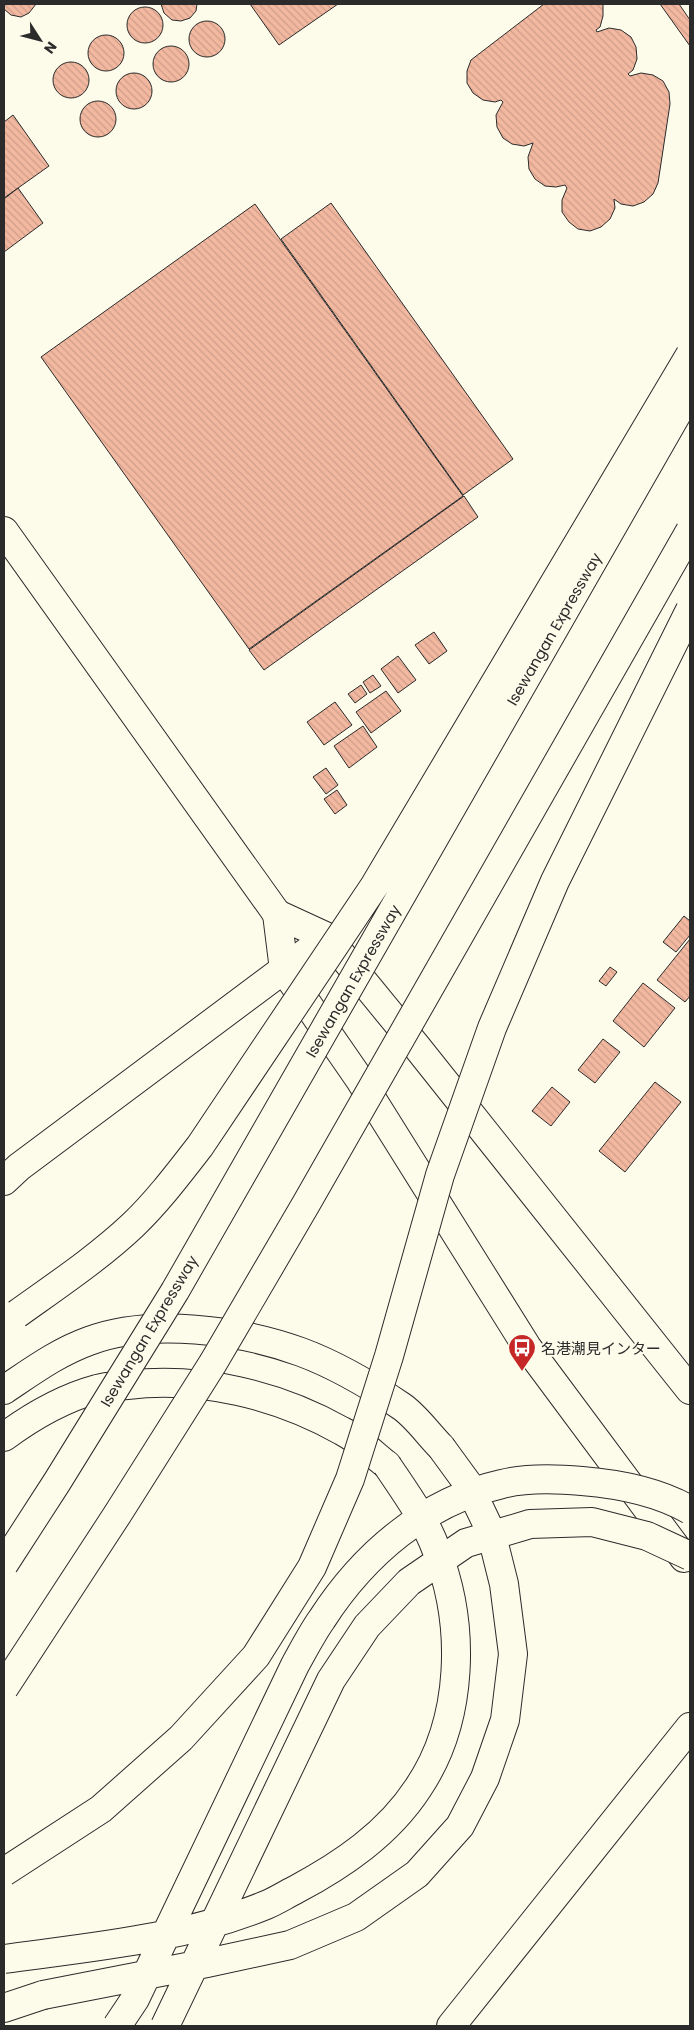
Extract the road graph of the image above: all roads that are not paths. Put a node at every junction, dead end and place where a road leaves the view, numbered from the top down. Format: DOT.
graph roads {
  1 [pos="690,355"];
  2 [pos="690,391"];
  3 [pos="4,531"];
  4 [pos="690,531"];
  5 [pos="690,610"];
  6 [pos="277,914"];
  7 [pos="327,937"];
  8 [pos="284,970"];
  9 [pos="4,1181"];
  10 [pos="4,1324"];
  11 [pos="4,1390"];
  12 [pos="690,1390"];
  13 [pos="4,1437"];
  14 [pos="690,1510"];
  15 [pos="690,1556"];
  16 [pos="4,1564"];
  17 [pos="690,1566"];
  18 [pos="4,1688"];
  19 [pos="690,1727"];
  20 [pos="4,1872"];
  21 [pos="4,1959"];
  22 [pos="4,2008"];
  23 [pos="117,2026"];
  24 [pos="166,2026"];
  25 [pos="451,2026"];
  1 -- 10 [label="main road, bridge"];
  2 -- 16 [label="main road, Isewangan Expressway, bridge"];
  3 -- 6 [label="main road"];
  4 -- 18 [label="main road, bridge"];
  5 -- 20 [label="main road, bridge"];
  6 -- 7 [label="main road"];
  6 -- 8 [label="main road"];
  7 -- 8 [label="main road"];
  7 -- 12 [label="main road"];
  8 -- 9 [label="main road"];
  8 -- 17 [label="main road"];
  11 -- 22 [label="main road, bridge"];
  13 -- 21 [label="main road, bridge"];
  14 -- 23 [label="main road, bridge"];
  15 -- 24 [label="main road, bridge"];
  19 -- 25 [label="main road"];
}
